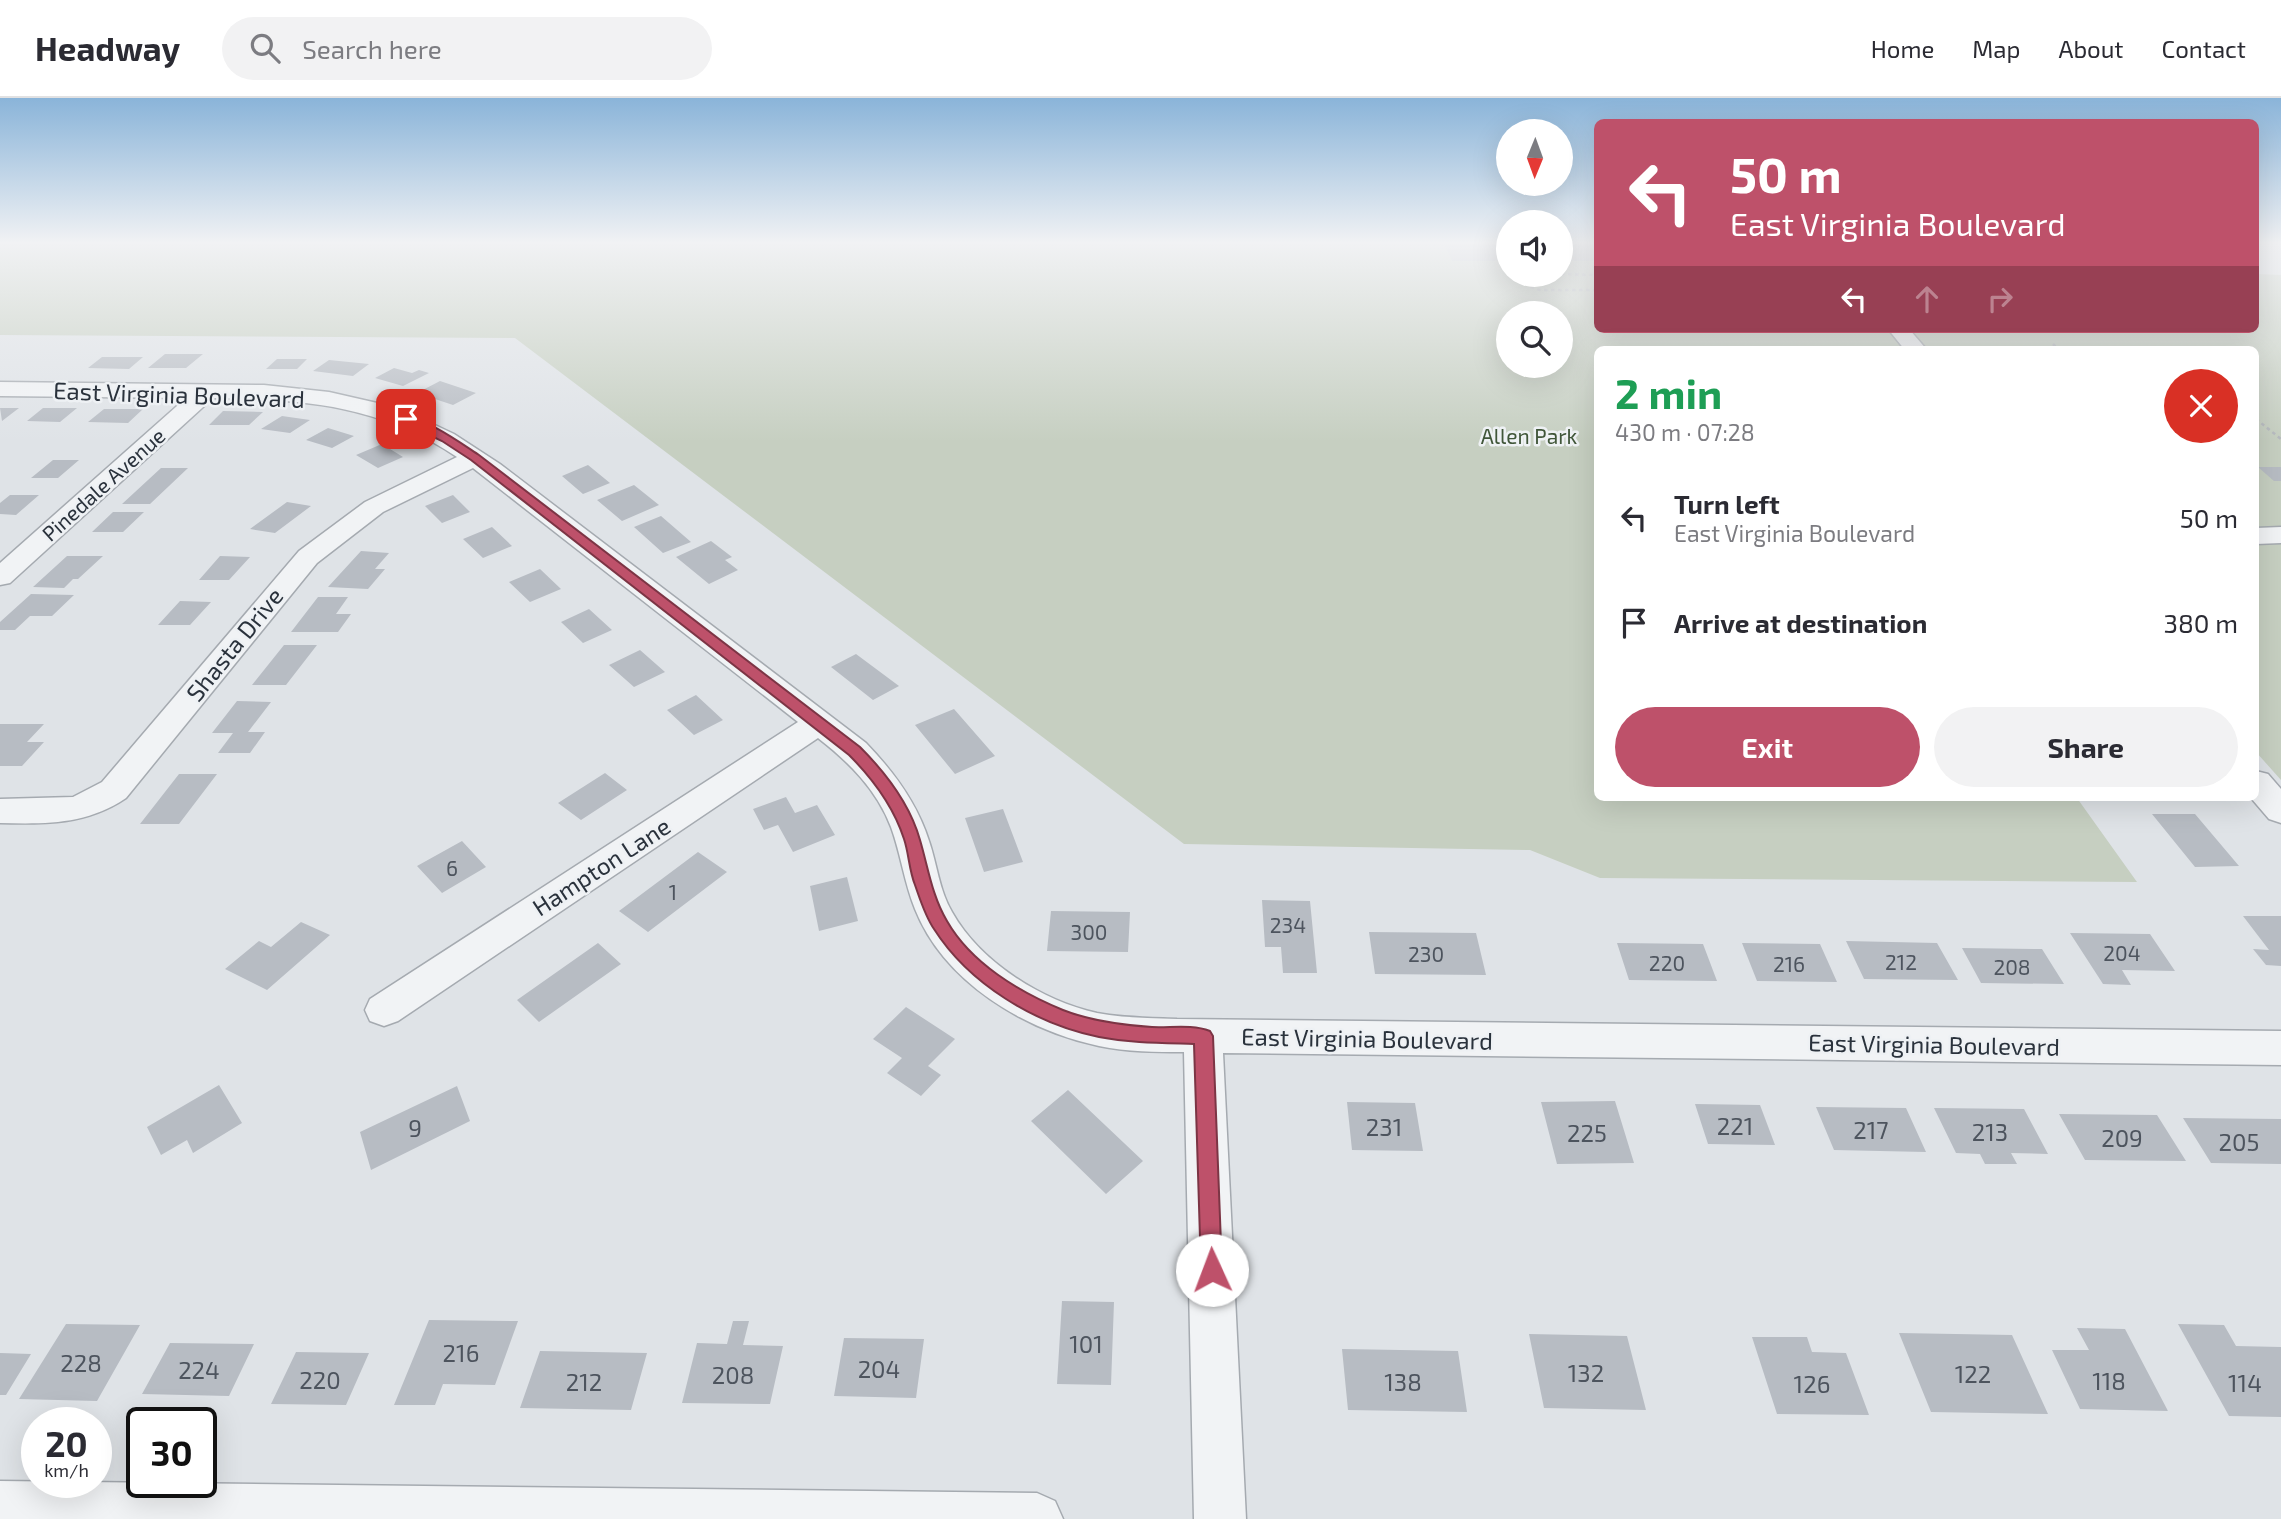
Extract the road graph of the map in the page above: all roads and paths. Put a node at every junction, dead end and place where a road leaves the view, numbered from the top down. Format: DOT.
graph roads {
  1 [pos="0,389"];
  2 [pos="206,391"];
  3 [pos="2259,421"];
  4 [pos="2281,439"];
  5 [pos="475,458"];
  6 [pos="2281,535"];
  7 [pos="2259,536"];
  8 [pos="0,577"];
  9 [pos="818,723"];
  10 [pos="2259,785"];
  11 [pos="0,811"];
  12 [pos="2281,811"];
  13 [pos="384,1010"];
  14 [pos="1203,1036"];
  15 [pos="2281,1048"];
  16 [pos="0,1507"];
  17 [pos="1037,1519"];
  18 [pos="1220,1519"];
  1 -- 2 [label="street, East Virginia Boulevard"];
  2 -- 5 [label="street, East Virginia Boulevard"];
  2 -- 8 [label="street, Pinedale Avenue"];
  3 -- 4 [label="path"];
  5 -- 9 [label="street, East Virginia Boulevard"];
  5 -- 11 [label="street, Shasta Drive"];
  6 -- 7 [label="street"];
  9 -- 13 [label="street, Hampton Lane"];
  9 -- 14 [label="street, East Virginia Boulevard"];
  10 -- 12 [label="street"];
  14 -- 15 [label="street, East Virginia Boulevard"];
  14 -- 18 [label="street"];
  16 -- 17 [label="street"];
}
